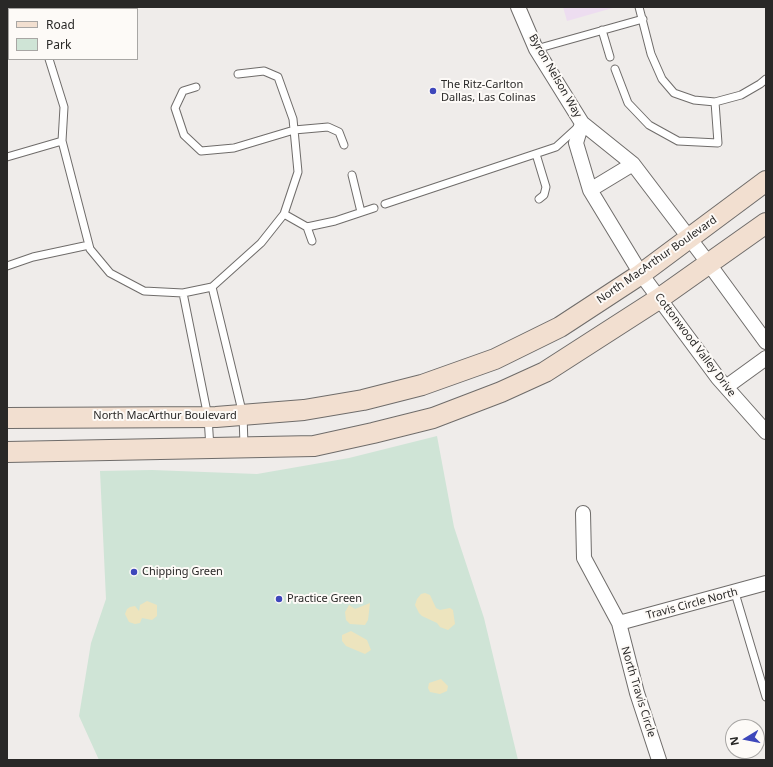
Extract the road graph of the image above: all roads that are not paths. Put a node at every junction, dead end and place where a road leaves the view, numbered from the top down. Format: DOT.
graph roads {
  1 [pos="518,7"];
  2 [pos="639,7"];
  3 [pos="643,19"];
  4 [pos="602,30"];
  5 [pos="536,49"];
  6 [pos="610,57"];
  7 [pos="49,60"];
  8 [pos="615,69"];
  9 [pos="238,74"];
  10 [pos="766,79"];
  11 [pos="196,87"];
  12 [pos="715,102"];
  13 [pos="582,123"];
  14 [pos="294,130"];
  15 [pos="62,141"];
  16 [pos="344,145"];
  17 [pos="536,154"];
  18 [pos="7,157"];
  19 [pos="633,164"];
  20 [pos="352,175"];
  21 [pos="766,181"];
  22 [pos="590,190"];
  23 [pos="539,199"];
  24 [pos="385,204"];
  25 [pos="374,208"];
  26 [pos="361,212"];
  27 [pos="284,214"];
  28 [pos="766,223"];
  29 [pos="306,227"];
  30 [pos="690,238"];
  31 [pos="312,241"];
  32 [pos="89,245"];
  33 [pos="710,264"];
  34 [pos="7,266"];
  35 [pos="641,274"];
  36 [pos="212,287"];
  37 [pos="183,293"];
  38 [pos="660,298"];
  39 [pos="766,342"];
  40 [pos="766,358"];
  41 [pos="726,387"];
  42 [pos="243,415"];
  43 [pos="208,417"];
  44 [pos="7,418"];
  45 [pos="766,432"];
  46 [pos="210,448"];
  47 [pos="244,448"];
  48 [pos="7,452"];
  49 [pos="583,513"];
  50 [pos="766,584"];
  51 [pos="735,593"];
  52 [pos="619,623"];
  53 [pos="766,697"];
  54 [pos="660,760"];
  1 -- 5 [label="street, Byron Nelson Way"];
  2 -- 3 [label="lane"];
  3 -- 4 [label="lane"];
  3 -- 12 [label="lane"];
  4 -- 5 [label="lane"];
  4 -- 6 [label="lane"];
  5 -- 13 [label="street, Byron Nelson Way"];
  7 -- 15 [label="lane"];
  8 -- 12 [label="lane"];
  9 -- 14 [label="lane"];
  10 -- 12 [label="lane"];
  11 -- 14 [label="lane"];
  13 -- 17 [label="lane"];
  13 -- 19 [label="street, Byron Nelson Way"];
  13 -- 22 [label="street, Byron Nelson Way"];
  14 -- 16 [label="lane"];
  14 -- 27 [label="lane"];
  15 -- 18 [label="lane"];
  15 -- 32 [label="lane"];
  17 -- 23 [label="lane"];
  17 -- 24 [label="lane"];
  19 -- 22 [label="street"];
  19 -- 30 [label="street, Byron Nelson Way"];
  20 -- 26 [label="lane"];
  21 -- 30 [label="main road, North MacArthur Boulevard"];
  22 -- 35 [label="street, Byron Nelson Way"];
  25 -- 26 [label="lane"];
  26 -- 29 [label="lane"];
  27 -- 29 [label="lane"];
  27 -- 36 [label="lane"];
  28 -- 33 [label="main road"];
  29 -- 31 [label="lane"];
  30 -- 33 [label="street, Byron Nelson Way"];
  30 -- 35 [label="main road, North MacArthur Boulevard"];
  32 -- 34 [label="lane"];
  32 -- 37 [label="lane"];
  33 -- 38 [label="main road"];
  33 -- 39 [label="street"];
  35 -- 38 [label="street, Cottonwood Valley Drive"];
  35 -- 42 [label="main road, North MacArthur Boulevard"];
  36 -- 37 [label="lane"];
  36 -- 42 [label="lane"];
  37 -- 43 [label="lane"];
  38 -- 41 [label="street, Cottonwood Valley Drive"];
  38 -- 47 [label="main road"];
  40 -- 41 [label="street"];
  41 -- 45 [label="street, Cottonwood Valley Drive"];
  42 -- 43 [label="main road, North MacArthur Boulevard"];
  42 -- 47 [label="lane"];
  43 -- 44 [label="main road, North MacArthur Boulevard"];
  43 -- 46 [label="lane"];
  46 -- 47 [label="main road"];
  46 -- 48 [label="main road"];
  49 -- 52 [label="street, North Travis Circle"];
  50 -- 51 [label="street, Travis Circle North"];
  51 -- 52 [label="street, Travis Circle North"];
  51 -- 53 [label="lane"];
  52 -- 54 [label="street, North Travis Circle"];
}
